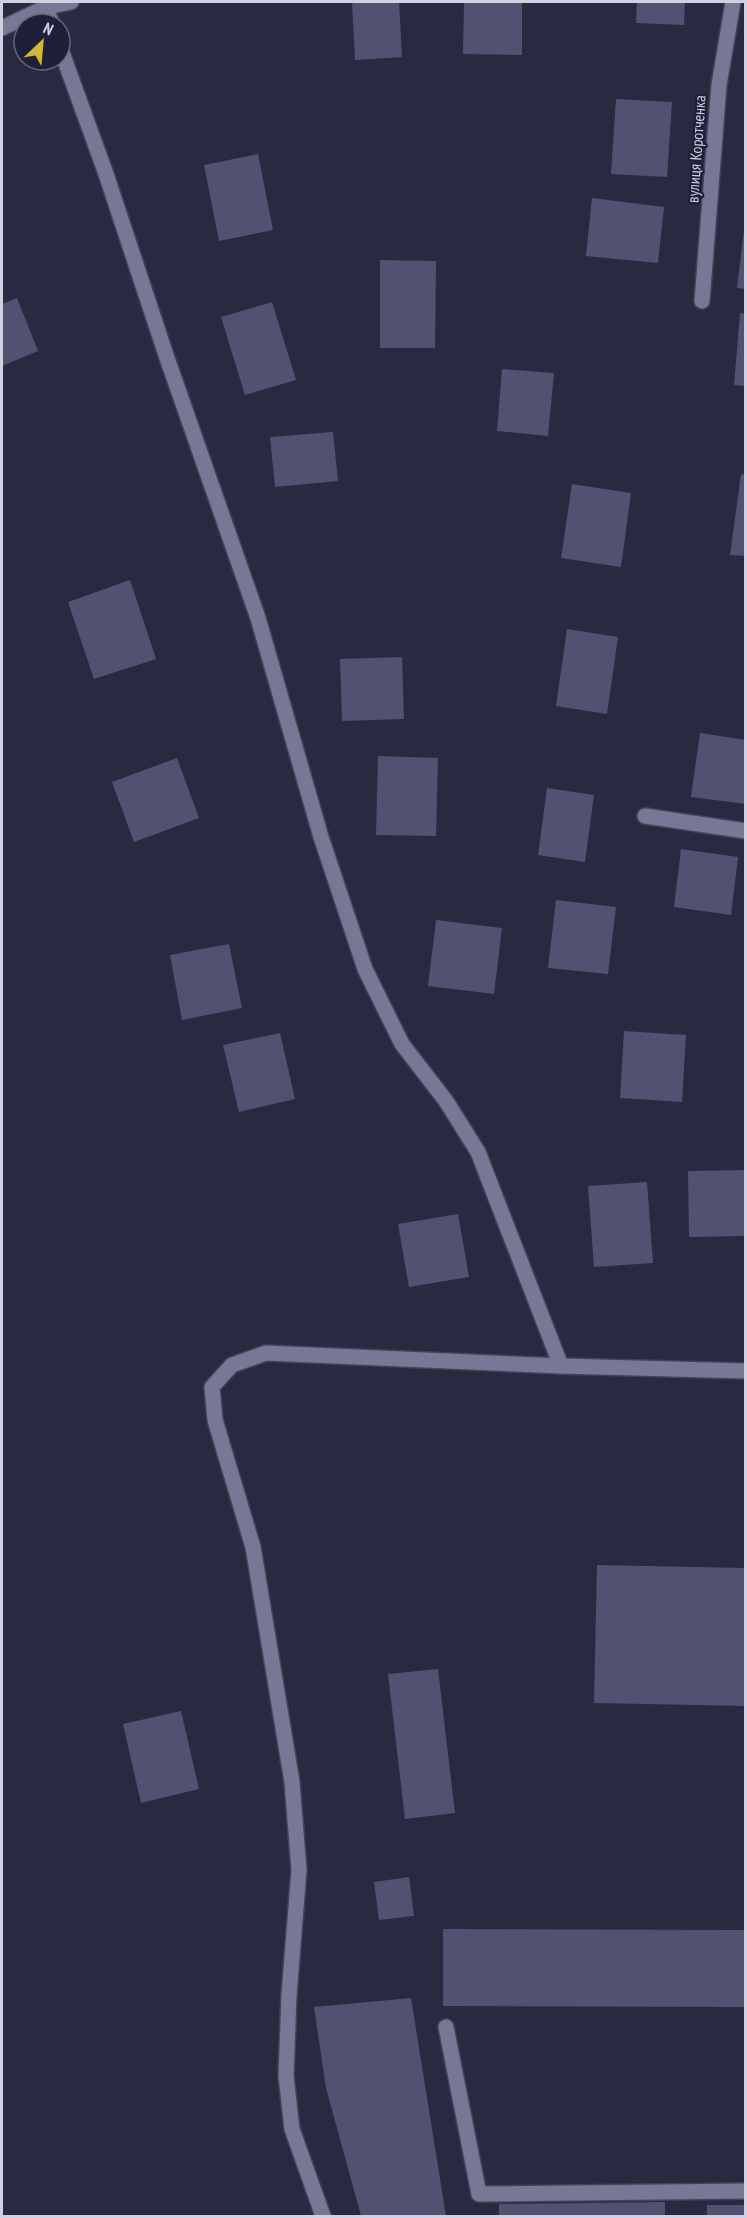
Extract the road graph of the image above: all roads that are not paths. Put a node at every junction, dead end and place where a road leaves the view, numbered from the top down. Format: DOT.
graph roads {
  1 [pos="71,2"];
  2 [pos="733,2"];
  3 [pos="46,7"];
  4 [pos="48,12"];
  5 [pos="2,28"];
  6 [pos="69,72"];
  7 [pos="702,301"];
  8 [pos="645,816"];
  9 [pos="746,831"];
  10 [pos="561,1366"];
  11 [pos="746,1371"];
  12 [pos="446,2027"];
  13 [pos="746,2191"];
  14 [pos="323,2217"];
  1 -- 3 [label="street"];
  2 -- 7 [label="street, вулиця Коротченка"];
  3 -- 4 [label="street"];
  3 -- 5 [label="street"];
  6 -- 10 [label="street"];
  8 -- 9 [label="street"];
  10 -- 11 [label="street"];
  10 -- 14 [label="street"];
  12 -- 13 [label="street"];
}
